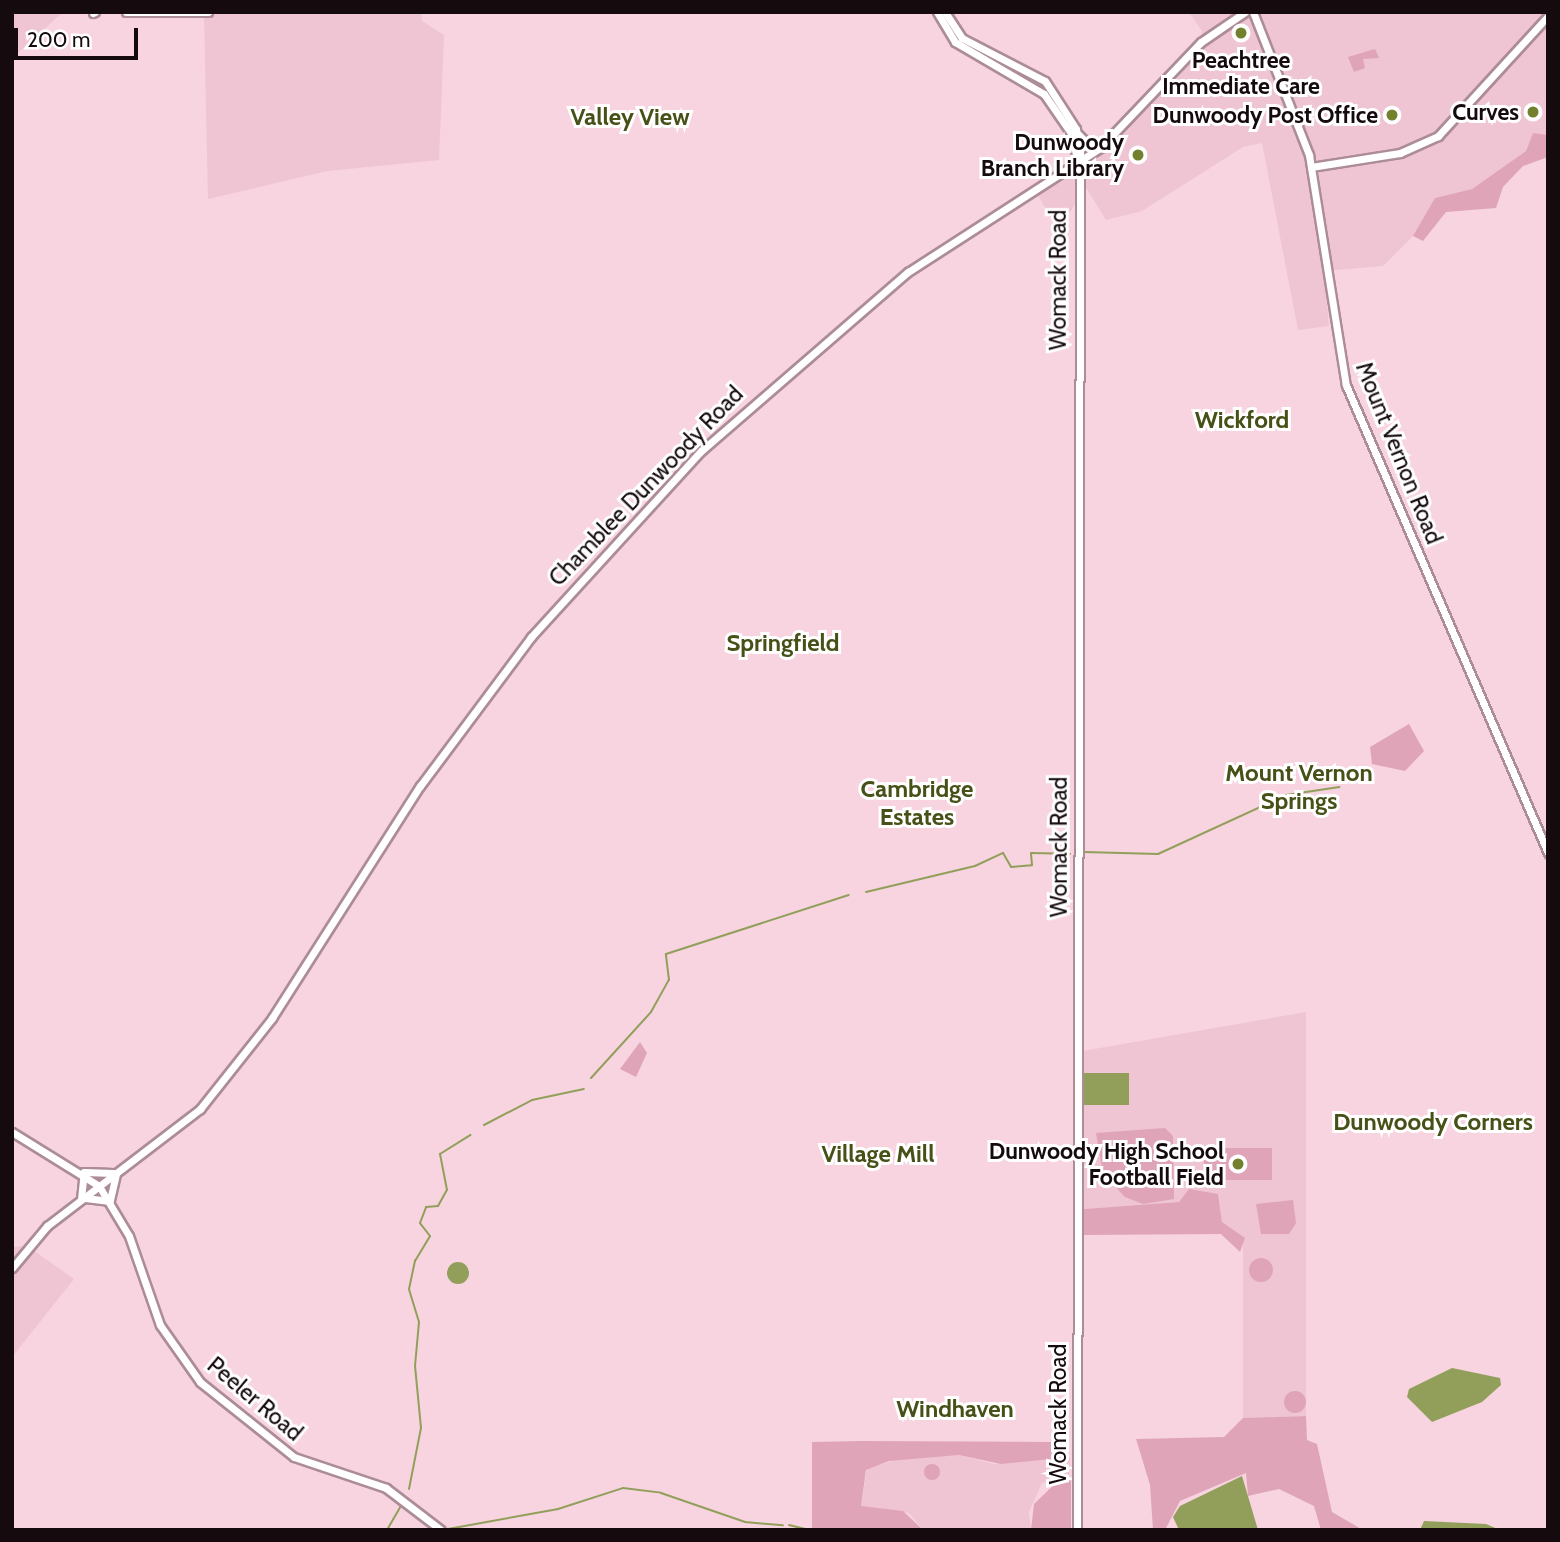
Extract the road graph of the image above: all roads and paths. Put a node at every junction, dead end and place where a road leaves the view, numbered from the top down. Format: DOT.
graph roads {
  1 [pos="126,12"];
  2 [pos="208,12"];
  3 [pos="937,12"];
  4 [pos="945,12"];
  5 [pos="1245,12"];
  6 [pos="1253,12"];
  7 [pos="1548,16"];
  8 [pos="1078,134"];
  9 [pos="1108,141"];
  10 [pos="1078,164"];
  11 [pos="1311,167"];
  12 [pos="1548,853"];
  13 [pos="12,1132"];
  14 [pos="117,1171"];
  15 [pos="84,1172"];
  16 [pos="99,1186"];
  17 [pos="81,1199"];
  18 [pos="110,1201"];
  19 [pos="12,1268"];
  20 [pos="441,1530"];
  21 [pos="1077,1530"];
  1 -- 2 [label="street"];
  3 -- 10 [label="street"];
  4 -- 8 [label="street"];
  5 -- 9 [label="street, Chamblee Dunwoody Road"];
  6 -- 11 [label="street, Mount Vernon Road"];
  7 -- 11 [label="street"];
  8 -- 9 [label="street"];
  8 -- 10 [label="street"];
  9 -- 10 [label="street, Chamblee Dunwoody Road"];
  10 -- 14 [label="street, Chamblee Dunwoody Road"];
  10 -- 21 [label="street, Womack Road"];
  11 -- 12 [label="street, Mount Vernon Road"];
  13 -- 15 [label="street"];
  14 -- 15 [label="street"];
  14 -- 16 [label="street"];
  14 -- 18 [label="street"];
  15 -- 16 [label="street"];
  15 -- 17 [label="street"];
  16 -- 17 [label="street"];
  16 -- 18 [label="street, Peeler Road"];
  17 -- 18 [label="street"];
  17 -- 19 [label="street"];
  18 -- 20 [label="street, Peeler Road"];
}
